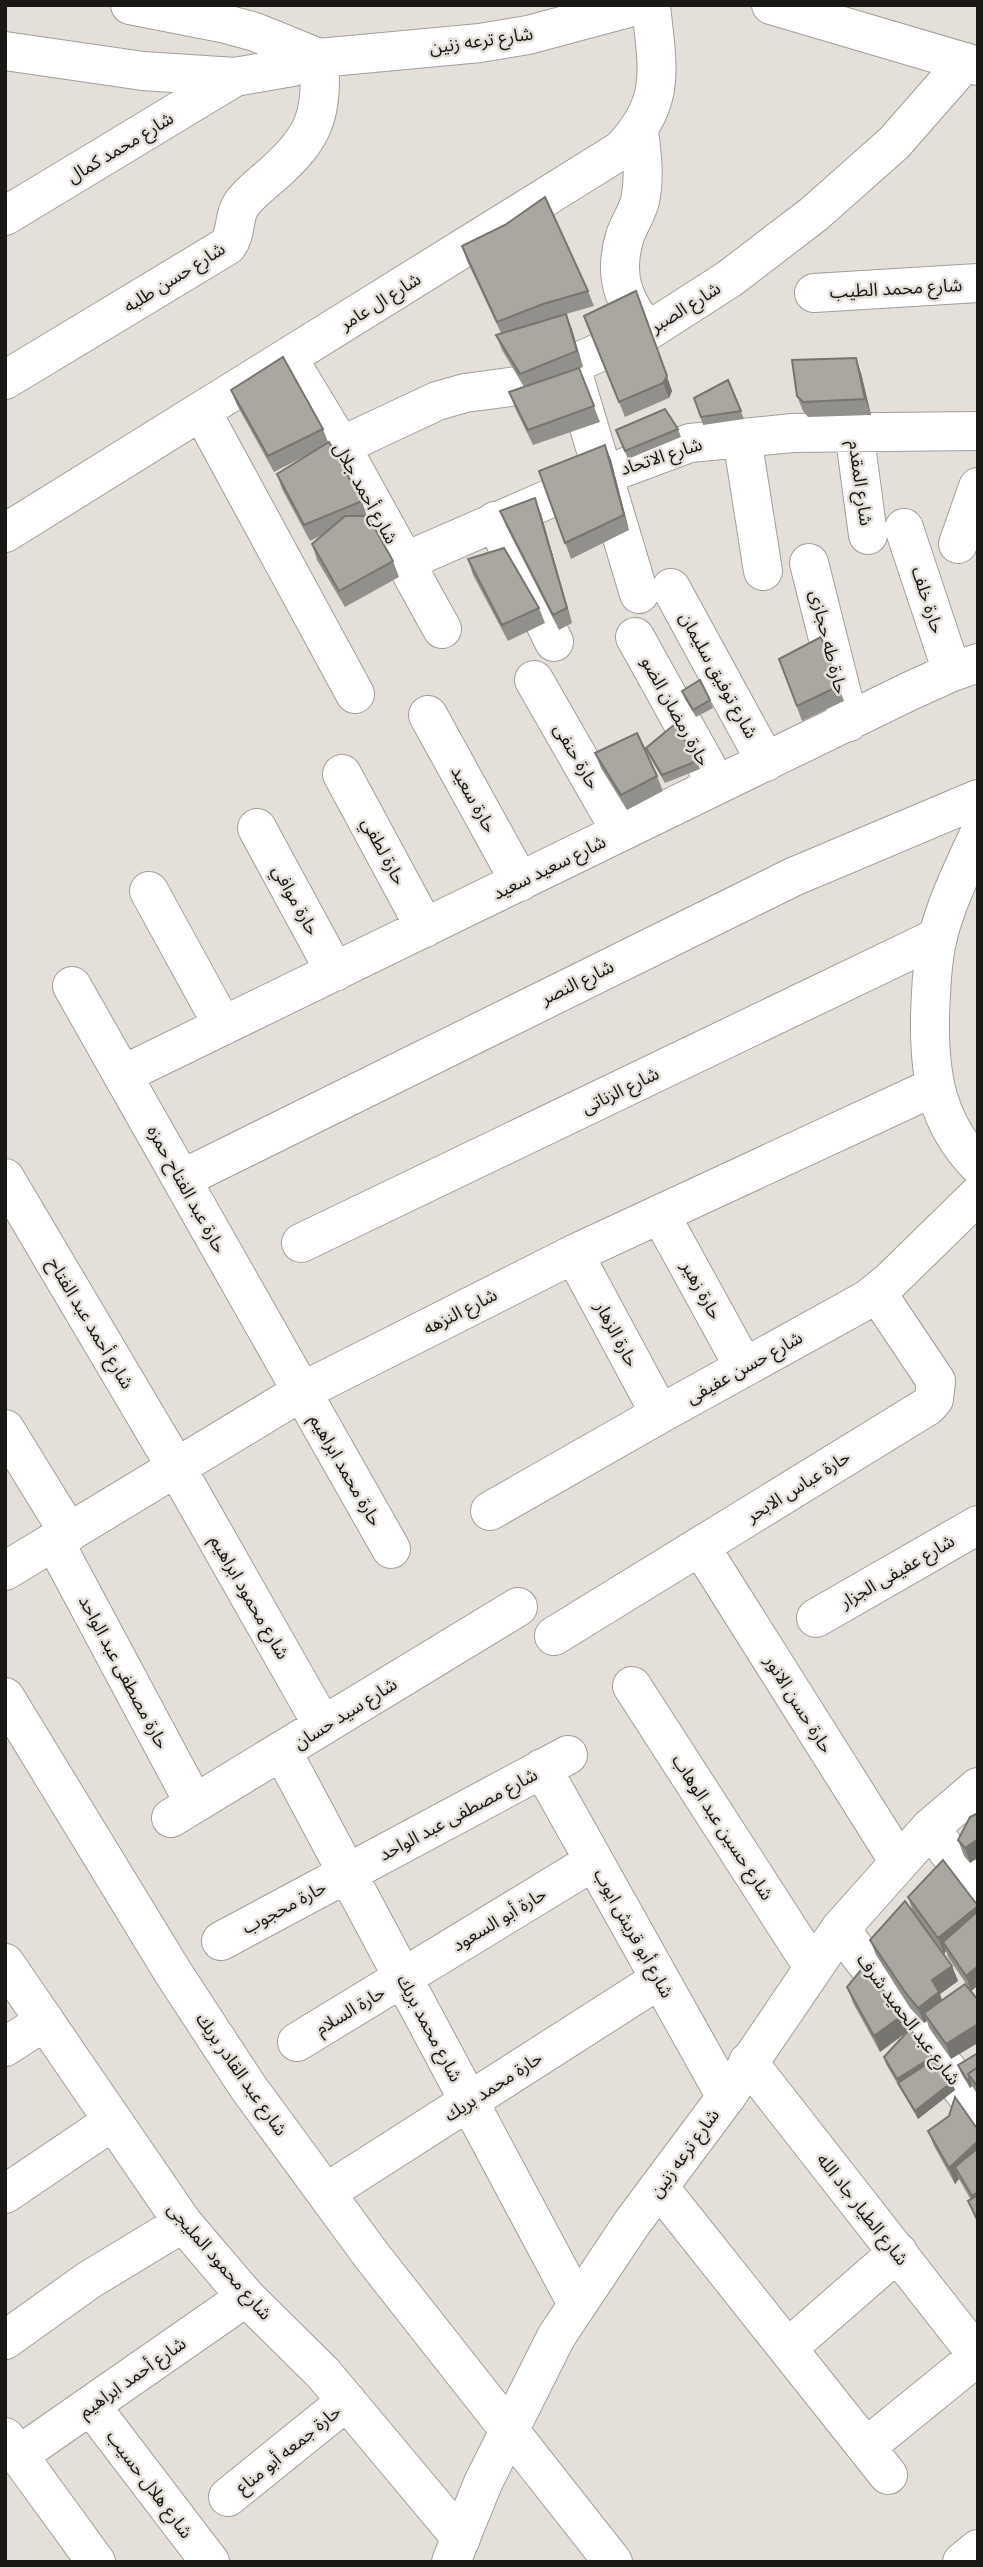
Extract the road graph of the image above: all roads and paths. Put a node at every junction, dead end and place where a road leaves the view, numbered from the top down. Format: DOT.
graph roads {
  1 [pos="130,5"];
  2 [pos="640,5"];
  3 [pos="651,5"];
  4 [pos="771,5"];
  5 [pos="5,51"];
  6 [pos="967,57"];
  7 [pos="319,58"];
  8 [pos="235,78"];
  9 [pos="639,131"];
  10 [pos="5,216"];
  11 [pos="978,284"];
  12 [pos="814,293"];
  13 [pos="648,331"];
  14 [pos="288,358"];
  15 [pos="571,365"];
  16 [pos="5,380"];
  17 [pos="202,412"];
  18 [pos="854,431"];
  19 [pos="978,431"];
  20 [pos="742,438"];
  21 [pos="341,446"];
  22 [pos="604,475"];
  23 [pos="978,487"];
  24 [pos="495,522"];
  25 [pos="886,531"];
  26 [pos="5,533"];
  27 [pos="958,544"];
  28 [pos="404,562"];
  29 [pos="809,563"];
  30 [pos="762,571"];
  31 [pos="442,629"];
  32 [pos="635,637"];
  33 [pos="554,642"];
  34 [pos="965,667"];
  35 [pos="534,680"];
  36 [pos="355,694"];
  37 [pos="428,715"];
  38 [pos="849,722"];
  39 [pos="766,762"];
  40 [pos="342,774"];
  41 [pos="717,785"];
  42 [pos="978,799"];
  43 [pos="257,828"];
  44 [pos="621,832"];
  45 [pos="978,836"];
  46 [pos="520,882"];
  47 [pos="149,891"];
  48 [pos="425,928"];
  49 [pos="938,937"];
  50 [pos="335,972"];
  51 [pos="72,986"];
  52 [pos="223,1026"];
  53 [pos="122,1075"];
  54 [pos="934,1087"];
  55 [pos="978,1165"];
  56 [pos="5,1178"];
  57 [pos="182,1179"];
  58 [pos="978,1195"];
  59 [pos="660,1214"];
  60 [pos="301,1243"];
  61 [pos="574,1254"];
  62 [pos="877,1293"];
  63 [pos="744,1367"];
  64 [pos="300,1392"];
  65 [pos="660,1414"];
  66 [pos="5,1429"];
  67 [pos="176,1467"];
  68 [pos="490,1511"];
  69 [pos="978,1525"];
  70 [pos="61,1537"];
  71 [pos="700,1546"];
  72 [pos="391,1549"];
  73 [pos="5,1571"];
  74 [pos="517,1607"];
  75 [pos="816,1618"];
  76 [pos="554,1636"];
  77 [pos="632,1686"];
  78 [pos="5,1697"];
  79 [pos="323,1726"];
  80 [pos="282,1751"];
  81 [pos="555,1762"];
  82 [pos="978,1787"];
  83 [pos="183,1811"];
  84 [pos="930,1828"];
  85 [pos="594,1861"];
  86 [pos="898,1863"];
  87 [pos="348,1873"];
  88 [pos="978,1891"];
  89 [pos="840,1929"];
  90 [pos="221,1941"];
  91 [pos="5,1963"];
  92 [pos="813,1967"];
  93 [pos="403,1977"];
  94 [pos="660,1979"];
  95 [pos="45,2021"];
  96 [pos="297,2042"];
  97 [pos="5,2047"];
  98 [pos="748,2062"];
  99 [pos="726,2097"];
  100 [pos="469,2101"];
  101 [pos="978,2110"];
  102 [pos="113,2121"];
  103 [pos="659,2187"];
  104 [pos="327,2192"];
  105 [pos="5,2194"];
  106 [pos="183,2223"];
  107 [pos="898,2252"];
  108 [pos="246,2297"];
  109 [pos="577,2304"];
  110 [pos="5,2340"];
  111 [pos="788,2348"];
  112 [pos="978,2356"];
  113 [pos="347,2400"];
  114 [pos="91,2406"];
  115 [pos="510,2430"];
  116 [pos="12,2446"];
  117 [pos="229,2497"];
  118 [pos="978,2549"];
  119 [pos="456,2550"];
  120 [pos="96,2562"];
  121 [pos="209,2562"];
  122 [pos="613,2562"];
  123 [pos="962,2562"];
  1 -- 7 [label="street, شارع ترعه زنين"];
  2 -- 7 [label="street, شارع ترعه زنين"];
  3 -- 9 [label="street, شارع ال عامر"];
  4 -- 6 [label="street"];
  5 -- 8 [label="street, شارع ترعه زنين"];
  6 -- 13 [label="street, شارع الصبر"];
  7 -- 8 [label="street, شارع ترعه زنين"];
  7 -- 16 [label="street, شارع حسن طلبه"];
  8 -- 10 [label="street, شارع محمد كمال"];
  9 -- 13 [label="street"];
  9 -- 14 [label="street, شارع ال عامر"];
  11 -- 12 [label="street, شارع محمد الطيب"];
  13 -- 15 [label="street, شارع الصبر"];
  14 -- 17 [label="street, شارع ال عامر"];
  14 -- 21 [label="street, شارع أحمد جلال"];
  15 -- 21 [label="street, شارع الصبر"];
  15 -- 22 [label="street, شارع توفيق سليمان"];
  17 -- 26 [label="street, شارع ال عامر"];
  17 -- 36 [label="street"];
  18 -- 19 [label="street, شارع الاتحاد"];
  18 -- 20 [label="street, شارع الاتحاد"];
  18 -- 25 [label="street, شارع المقدم"];
  20 -- 22 [label="street, شارع الاتحاد"];
  20 -- 30 [label="street"];
  21 -- 28 [label="street, شارع أحمد جلال"];
  22 -- 24 [label="street, شارع الاتحاد"];
  22 -- 39 [label="street, شارع توفيق سليمان"];
  23 -- 27 [label="street"];
  24 -- 28 [label="street, شارع الاتحاد"];
  24 -- 33 [label="street"];
  25 -- 34 [label="street, حارة خلف"];
  28 -- 31 [label="street, شارع أحمد جلال"];
  29 -- 38 [label="street, حارة طه حجازى"];
  32 -- 41 [label="street, حارة رمضان الضو"];
  34 -- 38 [label="street, شارع سعيد سعيد"];
  35 -- 44 [label="street, حارة حنفى"];
  37 -- 46 [label="street, حارة سعيد"];
  38 -- 39 [label="street, شارع سعيد سعيد"];
  39 -- 41 [label="street, شارع سعيد سعيد"];
  40 -- 48 [label="street, حارة لطفي"];
  41 -- 44 [label="street, شارع سعيد سعيد"];
  42 -- 57 [label="street, شارع النصر"];
  43 -- 50 [label="street, حارة موافي"];
  44 -- 46 [label="street, شارع سعيد سعيد"];
  45 -- 49 [label="street"];
  46 -- 48 [label="street, شارع سعيد سعيد"];
  47 -- 52 [label="street"];
  48 -- 50 [label="street, شارع سعيد سعيد"];
  49 -- 54 [label="street"];
  49 -- 60 [label="street, شارع الزناتى"];
  50 -- 52 [label="street, شارع سعيد سعيد"];
  51 -- 53 [label="street, حارة عبد الفتاح حمزه"];
  52 -- 53 [label="street, شارع سعيد سعيد"];
  53 -- 57 [label="street, حارة عبد الفتاح حمزه"];
  54 -- 55 [label="street"];
  54 -- 59 [label="street, شارع النزهه"];
  56 -- 67 [label="street, شارع أحمد عبد الفتاح"];
  57 -- 64 [label="street, حارة عبد الفتاح حمزه"];
  58 -- 62 [label="street, شارع حسن عفيفى"];
  59 -- 61 [label="street, شارع النزهه"];
  59 -- 63 [label="street, حارة زهير"];
  61 -- 64 [label="street, شارع النزهه"];
  61 -- 65 [label="street, حارة الزهار"];
  62 -- 63 [label="street, شارع حسن عفيفى"];
  62 -- 71 [label="street, حارة عباس الابحر"];
  63 -- 65 [label="street, شارع حسن عفيفى"];
  64 -- 67 [label="street, شارع النزهه"];
  64 -- 72 [label="street, حارة محمد ابراهيم"];
  65 -- 68 [label="street, شارع حسن عفيفى"];
  66 -- 70 [label="street, حارة مصطفى عبد الواحد"];
  67 -- 70 [label="street, شارع النزهه"];
  67 -- 79 [label="street, شارع محمود ابراهيم"];
  69 -- 75 [label="street, شارع عفيفى الجزار"];
  70 -- 73 [label="street, شارع النزهه"];
  70 -- 83 [label="street, حارة مصطفى عبد الواحد"];
  71 -- 76 [label="street, حارة عباس الابحر"];
  71 -- 86 [label="street, حارة حسن الانور"];
  74 -- 79 [label="street, شارع سيد حسان"];
  77 -- 92 [label="street, شارع حسين عبد الوهاب"];
  78 -- 104 [label="street, شارع عبد القادر بريك"];
  79 -- 80 [label="street, شارع سيد حسان"];
  80 -- 83 [label="street, شارع سيد حسان"];
  80 -- 87 [label="street, شارع محمد بريك"];
  81 -- 85 [label="street, شارع أبو قريش ايوب"];
  81 -- 87 [label="street, شارع مصطفى عبد الواحد"];
  82 -- 84 [label="street, شارع ترعه زنين"];
  84 -- 86 [label="street, شارع ترعه زنين"];
  84 -- 88 [label="street"];
  85 -- 93 [label="street, حارة أبو السعود"];
  85 -- 94 [label="street, شارع أبو قريش ايوب"];
  86 -- 89 [label="street, شارع ترعه زنين"];
  87 -- 90 [label="street, حارة محجوب"];
  87 -- 93 [label="street, شارع محمد بريك"];
  89 -- 92 [label="street, شارع ترعه زنين"];
  89 -- 101 [label="street, شارع عبد الحميد شرف"];
  91 -- 95 [label="street, شارع محمود المليجى"];
  92 -- 98 [label="street, شارع ترعه زنين"];
  93 -- 96 [label="street, حارة السلام"];
  93 -- 100 [label="street, شارع محمد بريك"];
  94 -- 99 [label="street, شارع أبو قريش ايوب"];
  94 -- 100 [label="street, حارة محمد بريك"];
  95 -- 97 [label="street"];
  95 -- 102 [label="street, شارع محمود المليجى"];
  98 -- 99 [label="street, شارع ترعه زنين"];
  98 -- 107 [label="street, شارع الطيار جاد الله"];
  99 -- 103 [label="street, شارع ترعه زنين"];
  100 -- 104 [label="street, حارة محمد بريك"];
  100 -- 109 [label="street, شارع محمد بريك"];
  102 -- 105 [label="street"];
  102 -- 106 [label="street, شارع محمود المليجى"];
  103 -- 109 [label="street, شارع ترعه زنين"];
  103 -- 111 [label="street"];
  104 -- 115 [label="street, شارع عبد القادر بريك"];
  106 -- 108 [label="street, شارع محمود المليجى"];
  106 -- 110 [label="street"];
  107 -- 111 [label="street"];
  107 -- 112 [label="street, شارع الطيار جاد الله"];
  108 -- 113 [label="street, شارع محمود المليجى"];
  108 -- 114 [label="street, شارع أحمد ابراهيم"];
  109 -- 115 [label="street, شارع ترعه زنين"];
  111 -- 112 [label="street"];
  113 -- 117 [label="street, حارة جمعه أبو مناع"];
  113 -- 119 [label="street, شارع محمود المليجى"];
  114 -- 116 [label="street, شارع أحمد ابراهيم"];
  114 -- 121 [label="street, شارع هلال حسيب"];
  115 -- 119 [label="street, شارع ترعه زنين"];
  115 -- 122 [label="street, شارع عبد القادر بريك"];
  116 -- 120 [label="street"];
  118 -- 123 [label="street"];
}
